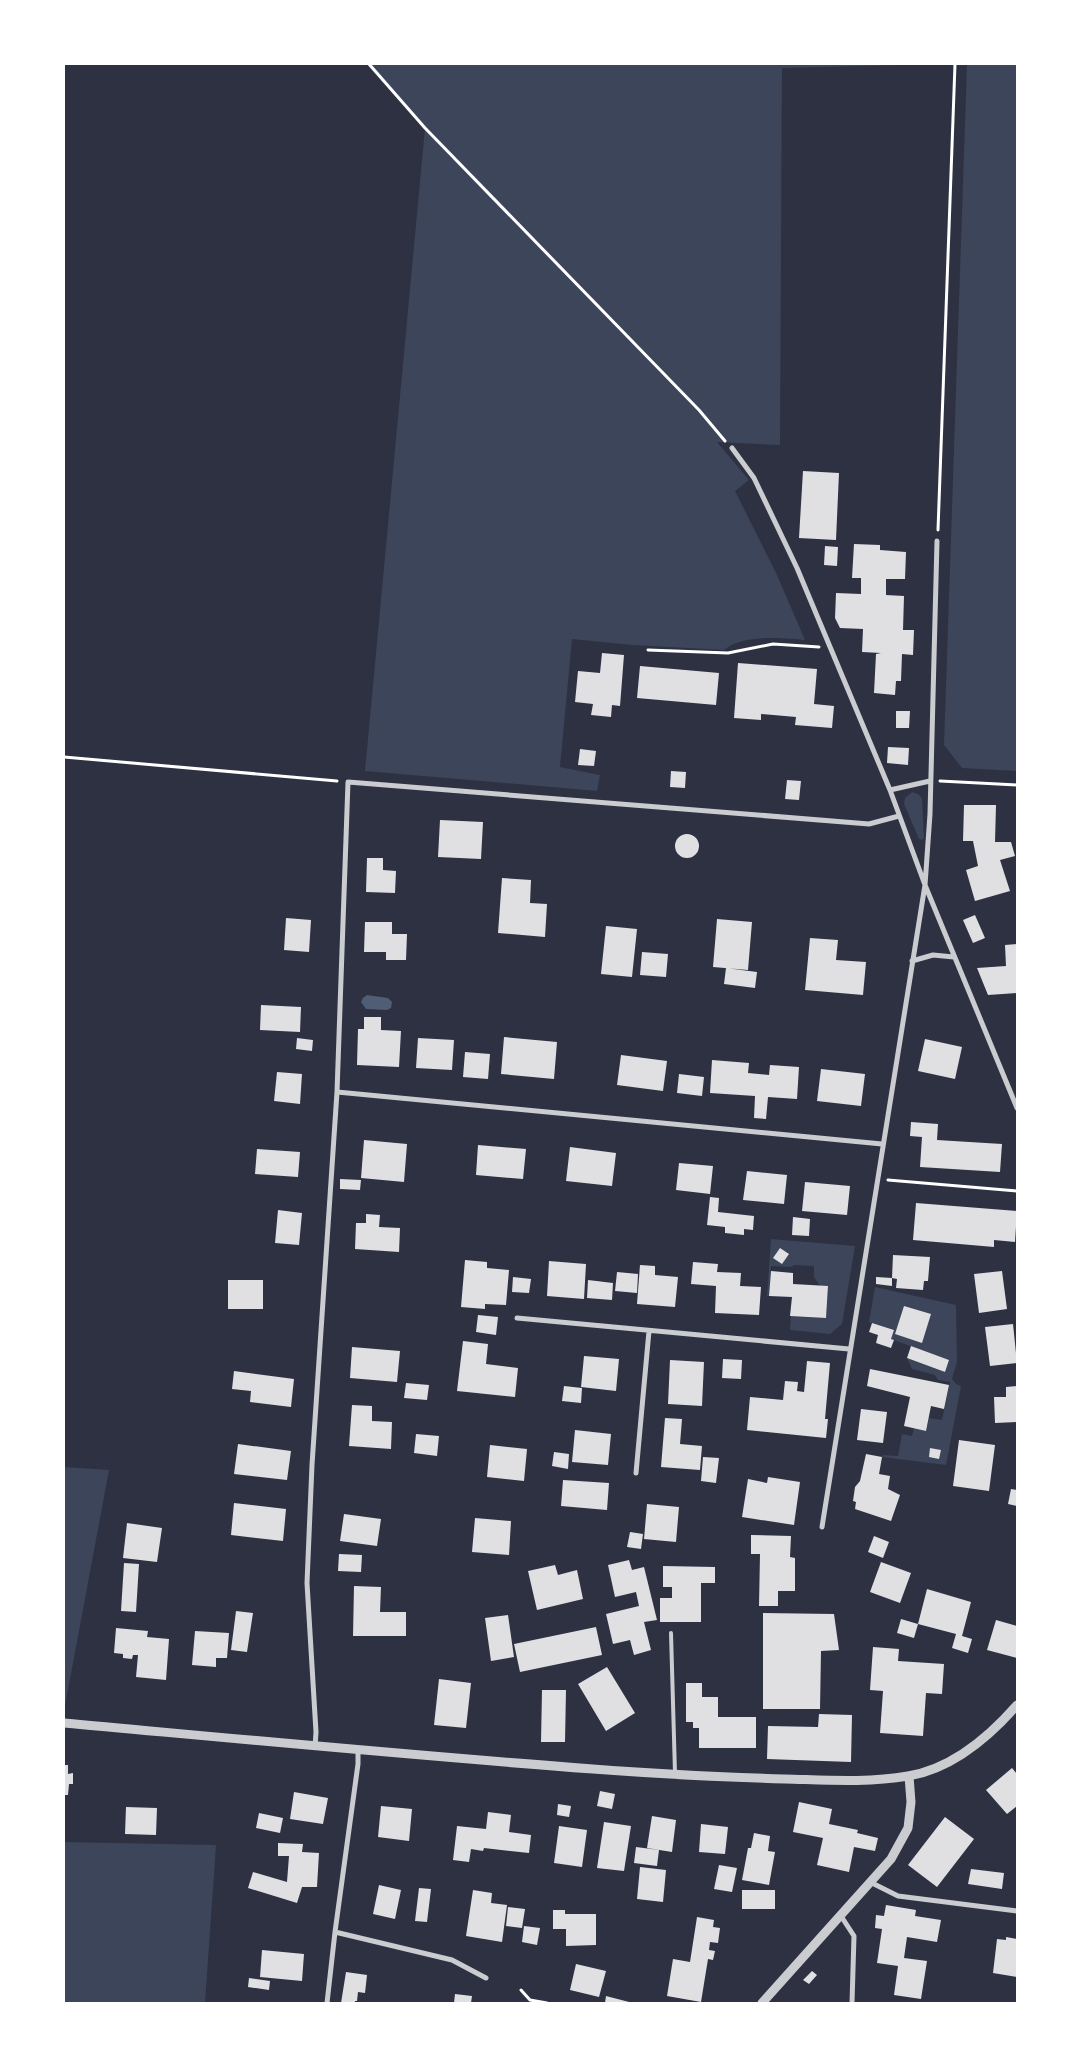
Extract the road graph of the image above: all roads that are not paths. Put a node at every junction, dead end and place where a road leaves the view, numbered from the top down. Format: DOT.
graph roads {
  1 [pos="732,448"];
  2 [pos="937,541"];
  3 [pos="930,781"];
  4 [pos="890,790"];
  5 [pos="899,816"];
  6 [pos="925,884"];
  7 [pos="954,957"];
  8 [pos="912,961"];
  9 [pos="337,1092"];
  10 [pos="1017,1108"];
  11 [pos="882,1144"];
  12 [pos="517,1318"];
  13 [pos="649,1331"];
  14 [pos="849,1349"];
  15 [pos="636,1473"];
  16 [pos="822,1527"];
  17 [pos="671,1633"];
  18 [pos="1017,1705"];
  19 [pos="64,1724"];
  20 [pos="315,1747"];
  21 [pos="358,1751"];
  22 [pos="675,1775"];
  23 [pos="909,1776"];
  24 [pos="870,1882"];
  25 [pos="1017,1911"];
  26 [pos="841,1916"];
  27 [pos="335,1932"];
  28 [pos="486,1978"];
  29 [pos="327,2003"];
  30 [pos="762,2003"];
  31 [pos="852,2003"];
  1 -- 4 [label="street"];
  2 -- 3 [label="street"];
  3 -- 4 [label="street"];
  3 -- 6 [label="street"];
  4 -- 5 [label="street"];
  5 -- 6 [label="street"];
  5 -- 9 [label="street"];
  6 -- 7 [label="street"];
  6 -- 8 [label="street"];
  7 -- 8 [label="street"];
  7 -- 10 [label="street"];
  8 -- 11 [label="street"];
  9 -- 11 [label="street"];
  9 -- 20 [label="street"];
  11 -- 14 [label="street"];
  12 -- 13 [label="street"];
  13 -- 14 [label="street"];
  13 -- 15 [label="street"];
  14 -- 16 [label="street"];
  17 -- 22 [label="lane"];
  18 -- 23 [label="street"];
  19 -- 20 [label="street"];
  20 -- 21 [label="street"];
  21 -- 22 [label="street"];
  21 -- 27 [label="street"];
  22 -- 23 [label="street"];
  23 -- 24 [label="street"];
  24 -- 25 [label="street"];
  24 -- 26 [label="street"];
  26 -- 30 [label="street"];
  26 -- 31 [label="street"];
  27 -- 28 [label="street"];
  27 -- 29 [label="street"];
}
